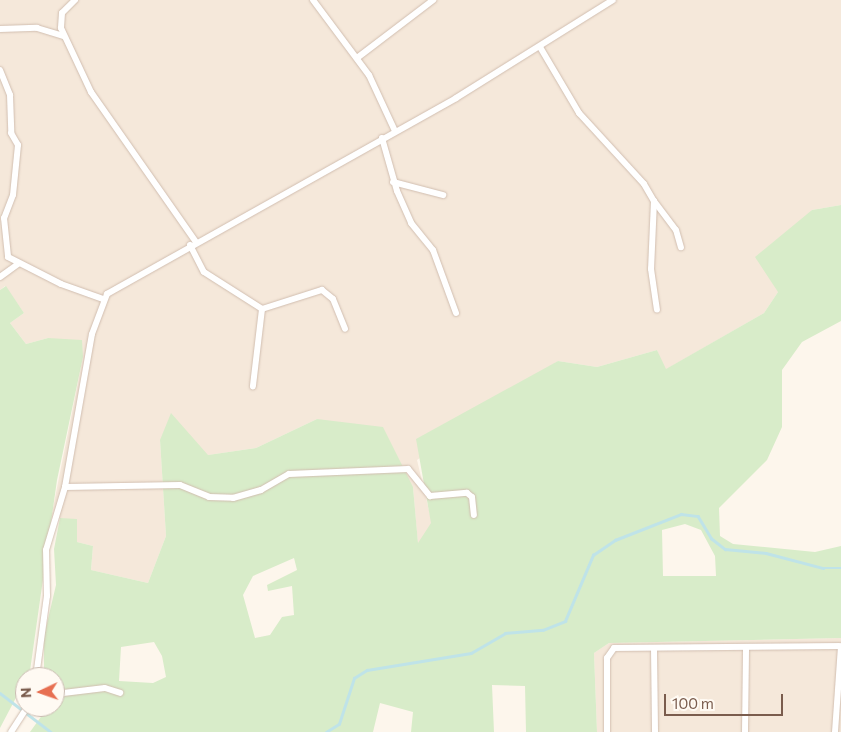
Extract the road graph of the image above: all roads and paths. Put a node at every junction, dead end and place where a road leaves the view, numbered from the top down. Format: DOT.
graph roads {
  1 [pos="75,0"];
  2 [pos="313,0"];
  3 [pos="433,0"];
  4 [pos="613,0"];
  5 [pos="1,31"];
  6 [pos="64,36"];
  7 [pos="540,47"];
  8 [pos="357,58"];
  9 [pos="0,70"];
  10 [pos="395,131"];
  11 [pos="382,138"];
  12 [pos="393,182"];
  13 [pos="443,195"];
  14 [pos="654,201"];
  15 [pos="193,244"];
  16 [pos="681,247"];
  17 [pos="18,264"];
  18 [pos="0,277"];
  19 [pos="104,299"];
  20 [pos="262,309"];
  21 [pos="658,310"];
  22 [pos="456,313"];
  23 [pos="345,329"];
  24 [pos="253,386"];
  25 [pos="65,487"];
  26 [pos="474,515"];
  27 [pos="840,646"];
  28 [pos="654,648"];
  29 [pos="746,649"];
  30 [pos="37,667"];
  31 [pos="65,693"];
  32 [pos="120,693"];
  33 [pos="20,717"];
  34 [pos="11,732"];
  35 [pos="607,732"];
  36 [pos="655,732"];
  37 [pos="745,732"];
  38 [pos="835,732"];
  1 -- 6 [label="street"];
  2 -- 8 [label="street"];
  3 -- 8 [label="street"];
  4 -- 7 [label="street"];
  5 -- 6 [label="street"];
  6 -- 15 [label="street"];
  7 -- 10 [label="street"];
  7 -- 14 [label="street"];
  8 -- 10 [label="street"];
  9 -- 17 [label="street"];
  10 -- 11 [label="street"];
  11 -- 12 [label="street"];
  11 -- 15 [label="street"];
  12 -- 13 [label="street"];
  12 -- 22 [label="street"];
  14 -- 16 [label="street"];
  14 -- 21 [label="street"];
  15 -- 19 [label="street"];
  15 -- 20 [label="street"];
  17 -- 18 [label="street"];
  17 -- 19 [label="street"];
  19 -- 25 [label="street"];
  20 -- 23 [label="street"];
  20 -- 24 [label="street"];
  25 -- 26 [label="street"];
  25 -- 30 [label="street"];
  27 -- 29 [label="street"];
  27 -- 38 [label="street"];
  28 -- 29 [label="street"];
  28 -- 35 [label="street"];
  28 -- 36 [label="street"];
  29 -- 37 [label="street"];
  31 -- 32 [label="street"];
  33 -- 34 [label="street"];
}
